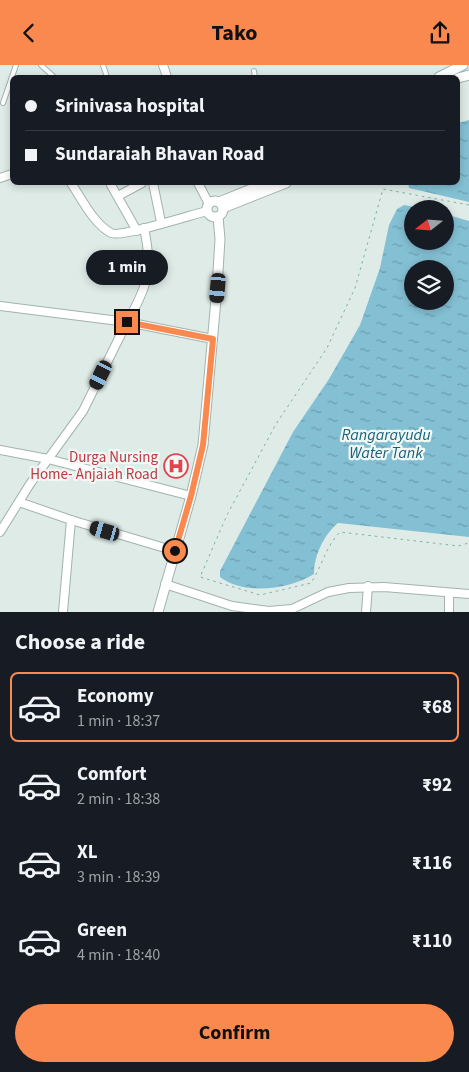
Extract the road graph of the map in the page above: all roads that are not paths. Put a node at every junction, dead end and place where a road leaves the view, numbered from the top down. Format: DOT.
graph roads {
  1 [pos="41,65"];
  2 [pos="463,65"];
  3 [pos="254,71"];
  4 [pos="52,75"];
  5 [pos="255,75"];
  6 [pos="443,75"];
  7 [pos="10,83"];
  8 [pos="3,103"];
  9 [pos="72,185"];
  10 [pos="111,185"];
  11 [pos="138,185"];
  12 [pos="153,185"];
  13 [pos="199,185"];
  14 [pos="262,185"];
  15 [pos="280,185"];
  16 [pos="118,196"];
  17 [pos="221,205"];
  18 [pos="208,207"];
  19 [pos="218,217"];
  20 [pos="161,222"];
  21 [pos="141,230"];
  22 [pos="0,306"];
  23 [pos="127,322"];
  24 [pos="213,339"];
  25 [pos="0,450"];
  26 [pos="48,459"];
  27 [pos="191,496"];
  28 [pos="19,502"];
  29 [pos="71,521"];
  30 [pos="0,532"];
  31 [pos="175,551"];
  32 [pos="165,584"];
  33 [pos="368,587"];
  34 [pos="450,594"];
  35 [pos="469,594"];
  36 [pos="292,610"];
  37 [pos="63,612"];
  38 [pos="158,612"];
  39 [pos="366,612"];
  40 [pos="449,612"];
  1 -- 4 [label="lane"];
  2 -- 6 [label="street"];
  3 -- 5 [label="lane"];
  7 -- 8 [label="lane"];
  9 -- 21 [label="street"];
  10 -- 16 [label="street"];
  11 -- 16 [label="street"];
  12 -- 20 [label="street"];
  13 -- 18 [label="street"];
  14 -- 17 [label="street"];
  15 -- 17 [label="street"];
  16 -- 21 [label="street"];
  17 -- 18 [label="street"];
  17 -- 19 [label="street"];
  18 -- 19 [label="street"];
  18 -- 20 [label="street"];
  19 -- 24 [label="street"];
  20 -- 21 [label="street"];
  21 -- 23 [label="street"];
  22 -- 23 [label="street"];
  23 -- 24 [label="street"];
  23 -- 26 [label="street"];
  24 -- 27 [label="street"];
  25 -- 26 [label="street"];
  26 -- 27 [label="street"];
  26 -- 28 [label="street"];
  27 -- 31 [label="street"];
  28 -- 29 [label="street"];
  28 -- 30 [label="street"];
  29 -- 31 [label="street"];
  29 -- 37 [label="street"];
  31 -- 32 [label="street"];
  32 -- 36 [label="street"];
  32 -- 38 [label="street"];
  33 -- 34 [label="street"];
  33 -- 36 [label="street"];
  33 -- 39 [label="street"];
  34 -- 35 [label="street"];
  34 -- 40 [label="street"];
}
